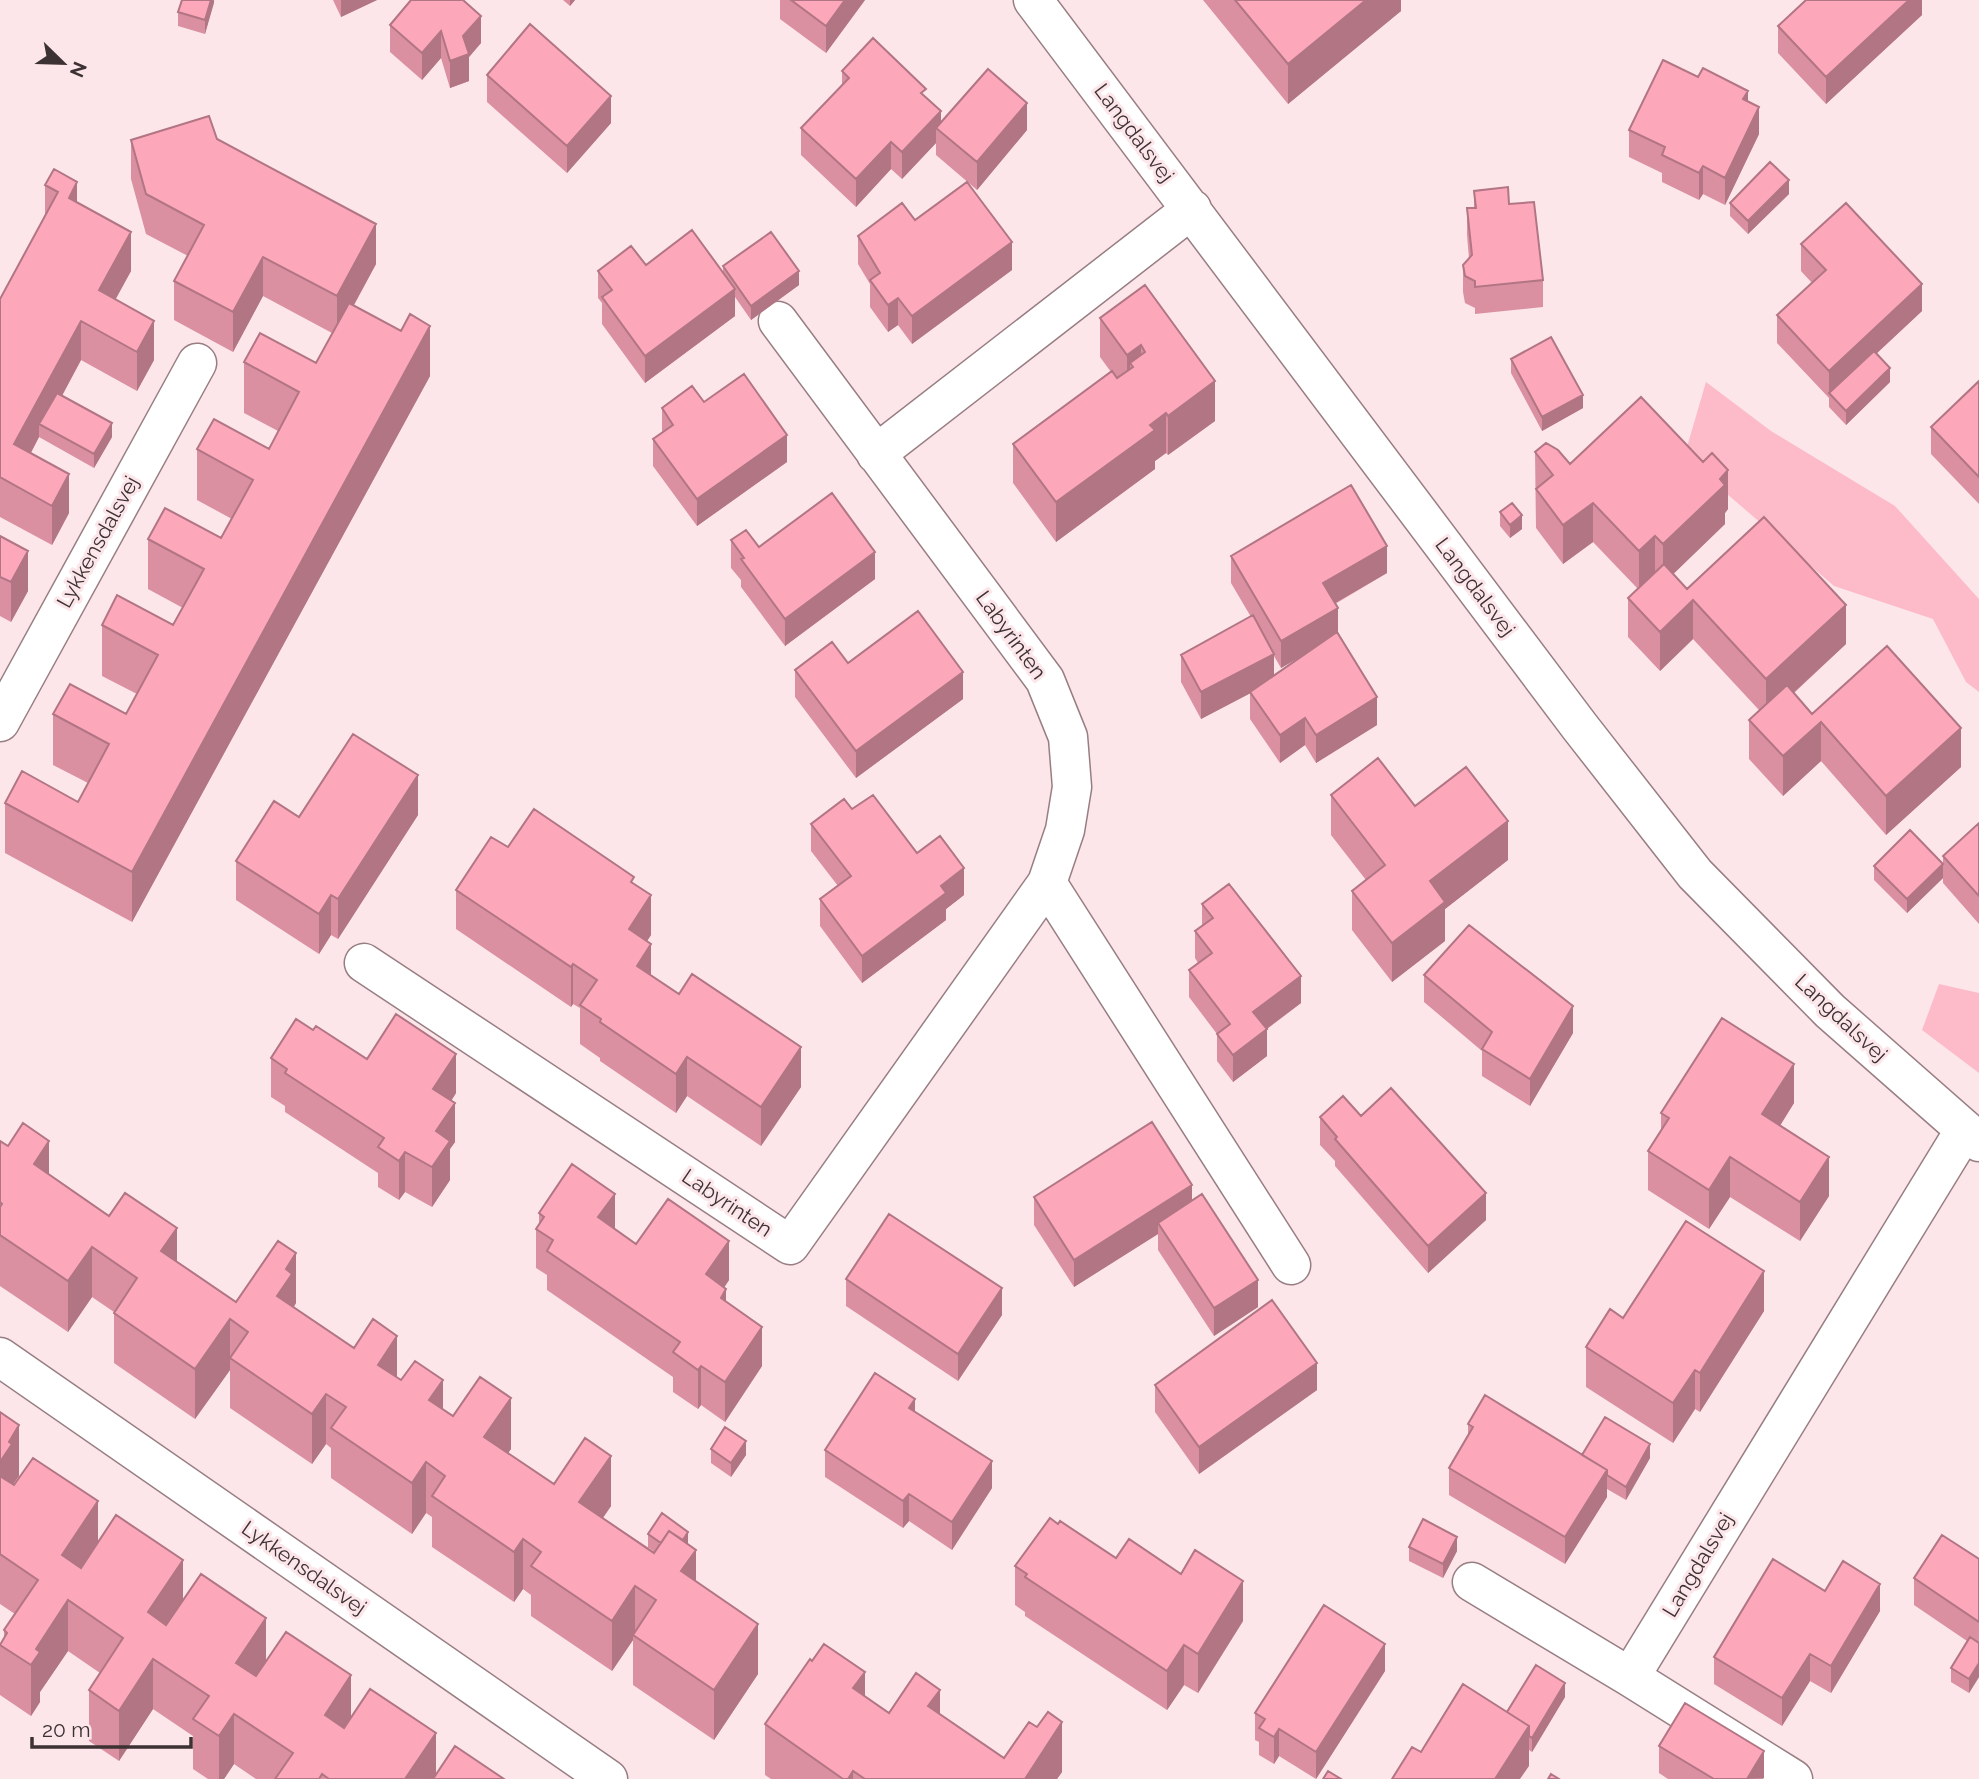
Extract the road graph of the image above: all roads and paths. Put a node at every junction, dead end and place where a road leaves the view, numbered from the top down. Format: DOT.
graph roads {
  1 [pos="1033,0"];
  2 [pos="1192,209"];
  3 [pos="778,321"];
  4 [pos="197,363"];
  5 [pos="876,454"];
  6 [pos="0,722"];
  7 [pos="1047,883"];
  8 [pos="364,963"];
  9 [pos="1972,1136"];
  10 [pos="1291,1265"];
  11 [pos="0,1357"];
  12 [pos="1472,1583"];
  13 [pos="1630,1677"];
  14 [pos="608,1779"];
  15 [pos="1793,1779"];
  1 -- 2 [label="street, Langdalsvej"];
  2 -- 5 [label="street"];
  2 -- 9 [label="street, Langdalsvej"];
  3 -- 5 [label="street, Labyrinten"];
  4 -- 6 [label="street, Lykkensdalsvej"];
  5 -- 7 [label="street, Labyrinten"];
  7 -- 8 [label="street, Labyrinten"];
  7 -- 10 [label="street"];
  9 -- 13 [label="street, Langdalsvej"];
  11 -- 14 [label="street, Lykkensdalsvej"];
  12 -- 13 [label="street"];
  13 -- 15 [label="street"];
}
